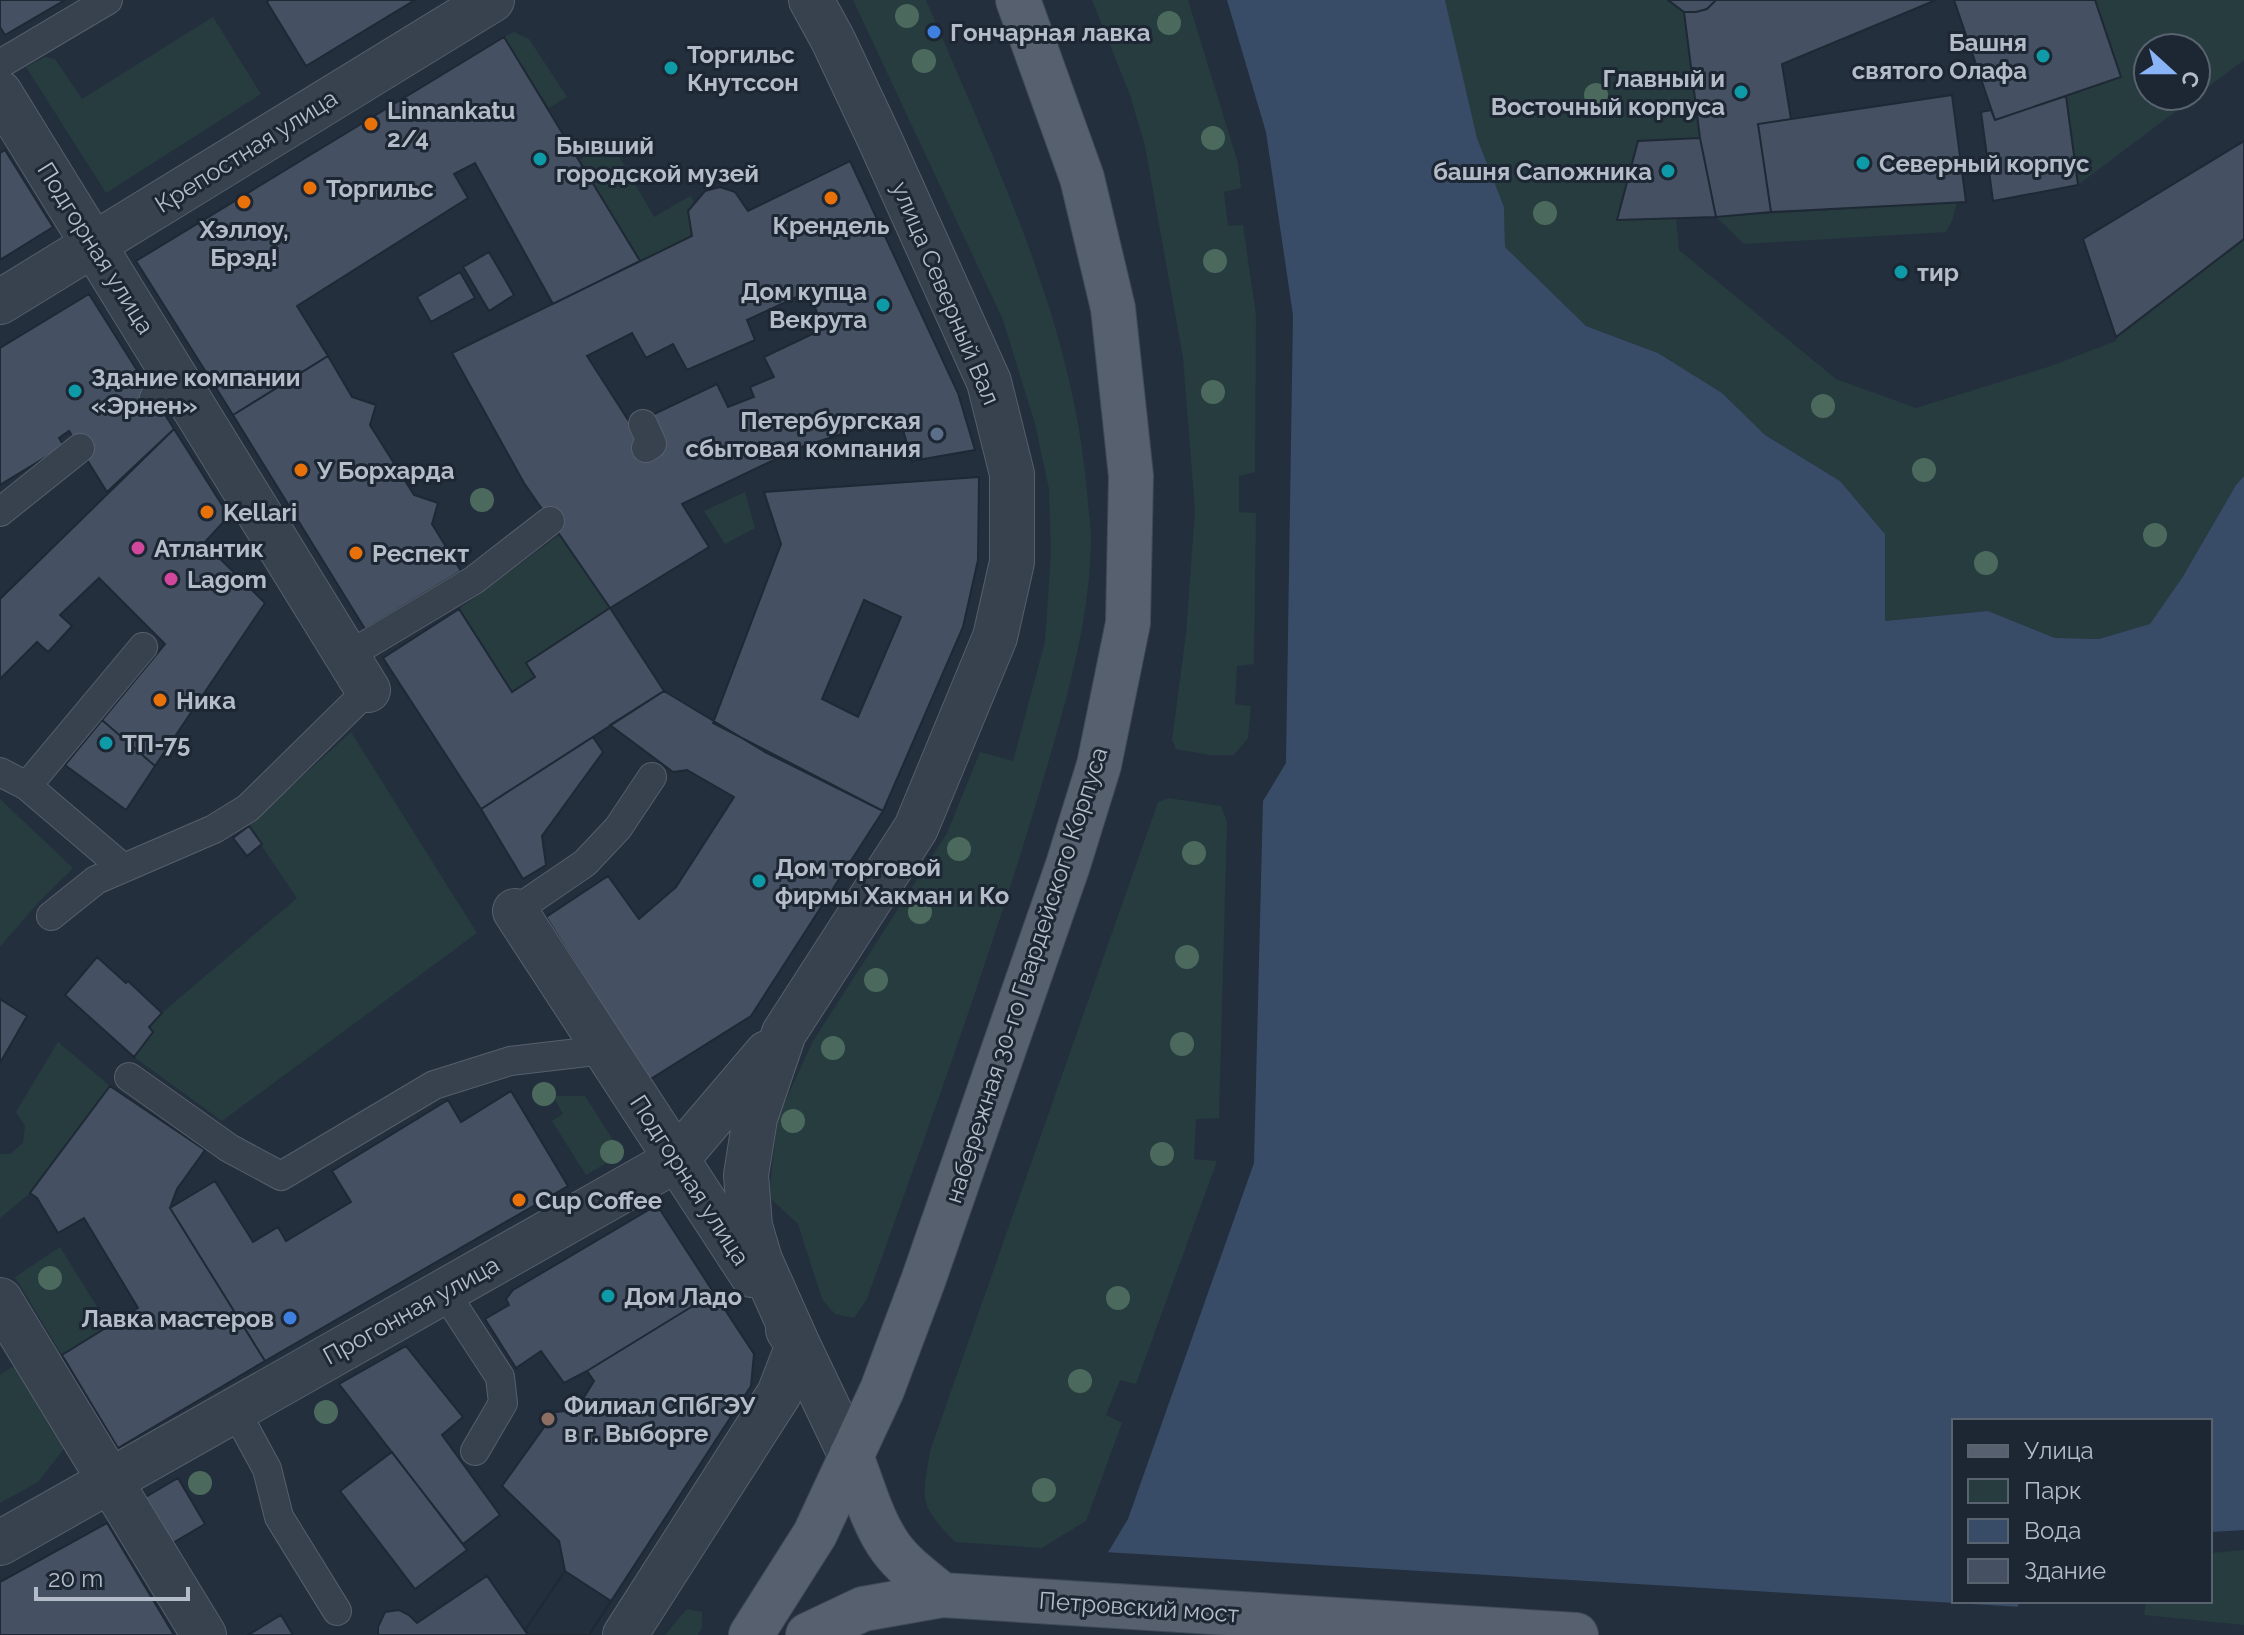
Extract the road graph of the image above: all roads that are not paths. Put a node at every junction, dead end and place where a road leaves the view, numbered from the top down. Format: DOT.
graph roads {
  1 [pos="108,0"];
  2 [pos="492,0"];
  3 [pos="811,0"];
  4 [pos="1018,0"];
  5 [pos="0,64"];
  6 [pos="0,93"];
  7 [pos="93,244"];
  8 [pos="0,302"];
  9 [pos="80,448"];
  10 [pos="0,512"];
  11 [pos="550,521"];
  12 [pos="143,647"];
  13 [pos="359,672"];
  14 [pos="0,772"];
  15 [pos="652,777"];
  16 [pos="27,786"];
  17 [pos="122,867"];
  18 [pos="515,911"];
  19 [pos="51,916"];
  20 [pos="784,1033"];
  21 [pos="604,1050"];
  22 [pos="129,1077"];
  23 [pos="676,1160"];
  24 [pos="444,1291"];
  25 [pos="0,1300"];
  26 [pos="798,1345"];
  27 [pos="235,1410"];
  28 [pos="475,1451"];
  29 [pos="851,1456"];
  30 [pos="110,1480"];
  31 [pos="0,1543"];
  32 [pos="942,1595"];
  33 [pos="337,1611"];
  34 [pos="204,1635"];
  35 [pos="625,1635"];
  36 [pos="751,1635"];
  37 [pos="808,1635"];
  38 [pos="1576,1635"];
  1 -- 5 [label="lane"];
  2 -- 7 [label="street, Крепостная улица"];
  3 -- 20 [label="street, улица Северный Вал"];
  4 -- 29 [label="main road, набережная 30-го Гвардейского Корпуса"];
  6 -- 7 [label="street, Подгорная улица"];
  7 -- 8 [label="street, Крепостная улица"];
  7 -- 13 [label="street, Подгорная улица"];
  9 -- 10 [label="lane"];
  11 -- 13 [label="lane"];
  12 -- 16 [label="lane"];
  13 -- 17 [label="lane"];
  14 -- 16 [label="lane"];
  15 -- 18 [label="lane"];
  16 -- 17 [label="lane"];
  17 -- 19 [label="lane"];
  18 -- 21 [label="street, Подгорная улица"];
  20 -- 23 [label="street, Прогонная улица"];
  20 -- 26 [label="street, улица Северный Вал"];
  21 -- 22 [label="lane"];
  21 -- 23 [label="street, Подгорная улица"];
  23 -- 24 [label="street, Прогонная улица"];
  23 -- 26 [label="street, Подгорная улица"];
  24 -- 27 [label="street, Прогонная улица"];
  24 -- 28 [label="lane"];
  25 -- 30 [label="street"];
  26 -- 29 [label="street, Подгорная улица"];
  26 -- 35 [label="street"];
  27 -- 30 [label="street, Прогонная улица"];
  27 -- 33 [label="lane"];
  29 -- 32 [label="main road"];
  29 -- 36 [label="main road, набережная 30-го Гвардейского Корпуса"];
  30 -- 31 [label="street, Прогонная улица"];
  30 -- 34 [label="street"];
  32 -- 37 [label="main road"];
  32 -- 38 [label="main road, Петровский мост"];
}
